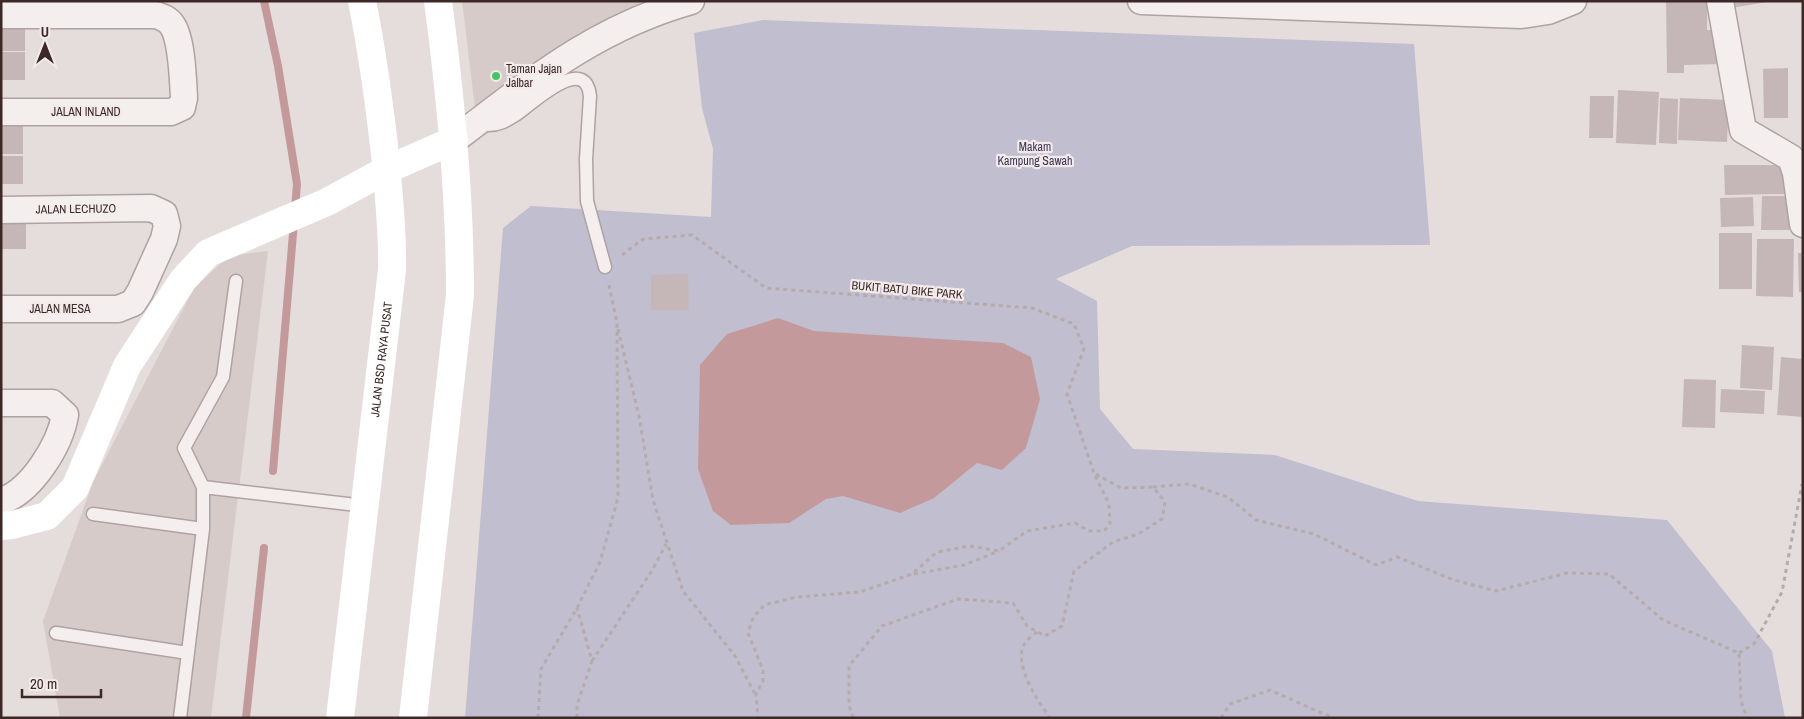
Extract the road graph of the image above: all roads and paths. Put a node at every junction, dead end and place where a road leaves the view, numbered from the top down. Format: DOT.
graph roads {
  1 [pos="362,1"];
  2 [pos="438,1"];
  3 [pos="692,1"];
  4 [pos="1141,1"];
  5 [pos="1573,1"];
  6 [pos="1720,1"];
  7 [pos="1,15"];
  8 [pos="1,112"];
  9 [pos="481,119"];
  10 [pos="454,140"];
  11 [pos="386,170"];
  12 [pos="1,210"];
  13 [pos="1803,224"];
  14 [pos="605,267"];
  15 [pos="236,281"];
  16 [pos="1,308"];
  17 [pos="118,309"];
  18 [pos="617,323"];
  19 [pos="1,403"];
  20 [pos="1094,473"];
  21 [pos="1802,484"];
  22 [pos="204,487"];
  23 [pos="1153,487"];
  24 [pos="11,496"];
  25 [pos="365,506"];
  26 [pos="92,514"];
  27 [pos="1,526"];
  28 [pos="203,529"];
  29 [pos="666,544"];
  30 [pos="1000,551"];
  31 [pos="912,574"];
  32 [pos="577,608"];
  33 [pos="1037,632"];
  34 [pos="56,633"];
  35 [pos="188,653"];
  36 [pos="1739,653"];
  37 [pos="592,661"];
  38 [pos="756,694"];
  39 [pos="180,718"];
  40 [pos="340,718"];
  41 [pos="413,718"];
  42 [pos="538,718"];
  43 [pos="577,718"];
  44 [pos="758,718"];
  45 [pos="853,718"];
  46 [pos="1050,718"];
  47 [pos="1221,718"];
  48 [pos="1333,718"];
  49 [pos="1747,718"];
  1 -- 11 [label="main road, JALAN BSD RAYA PUSAT"];
  2 -- 10 [label="main road"];
  3 -- 9 [label="street"];
  4 -- 5 [label="street"];
  6 -- 13 [label="street"];
  7 -- 8 [label="street, JALAN INLAND"];
  9 -- 10 [label="street"];
  9 -- 14 [label="lane"];
  10 -- 11 [label="main road"];
  10 -- 41 [label="main road"];
  11 -- 25 [label="main road, JALAN BSD RAYA PUSAT"];
  11 -- 27 [label="main road"];
  12 -- 17 [label="street, JALAN LECHUZO"];
  14 -- 18 [label="path"];
  14 -- 20 [label="path, BUKIT BATU BIKE PARK"];
  15 -- 22 [label="lane"];
  16 -- 17 [label="street, JALAN MESA"];
  18 -- 29 [label="path"];
  18 -- 32 [label="path"];
  19 -- 24 [label="street"];
  20 -- 23 [label="path"];
  20 -- 30 [label="path, BUKIT BATU BIKE PARK"];
  21 -- 36 [label="path"];
  22 -- 25 [label="lane"];
  22 -- 28 [label="lane"];
  23 -- 33 [label="path"];
  23 -- 36 [label="path"];
  25 -- 40 [label="main road, JALAN BSD RAYA PUSAT"];
  26 -- 28 [label="lane"];
  28 -- 35 [label="lane"];
  29 -- 37 [label="path"];
  29 -- 38 [label="path"];
  30 -- 31 [label="path, BUKIT BATU BIKE PARK"];
  30 -- 31 [label="path"];
  31 -- 38 [label="path"];
  32 -- 37 [label="path"];
  32 -- 42 [label="path"];
  33 -- 45 [label="path"];
  33 -- 46 [label="path"];
  34 -- 35 [label="lane"];
  35 -- 39 [label="lane"];
  36 -- 49 [label="path"];
  37 -- 43 [label="path"];
  38 -- 44 [label="path"];
  47 -- 48 [label="path"];
}
